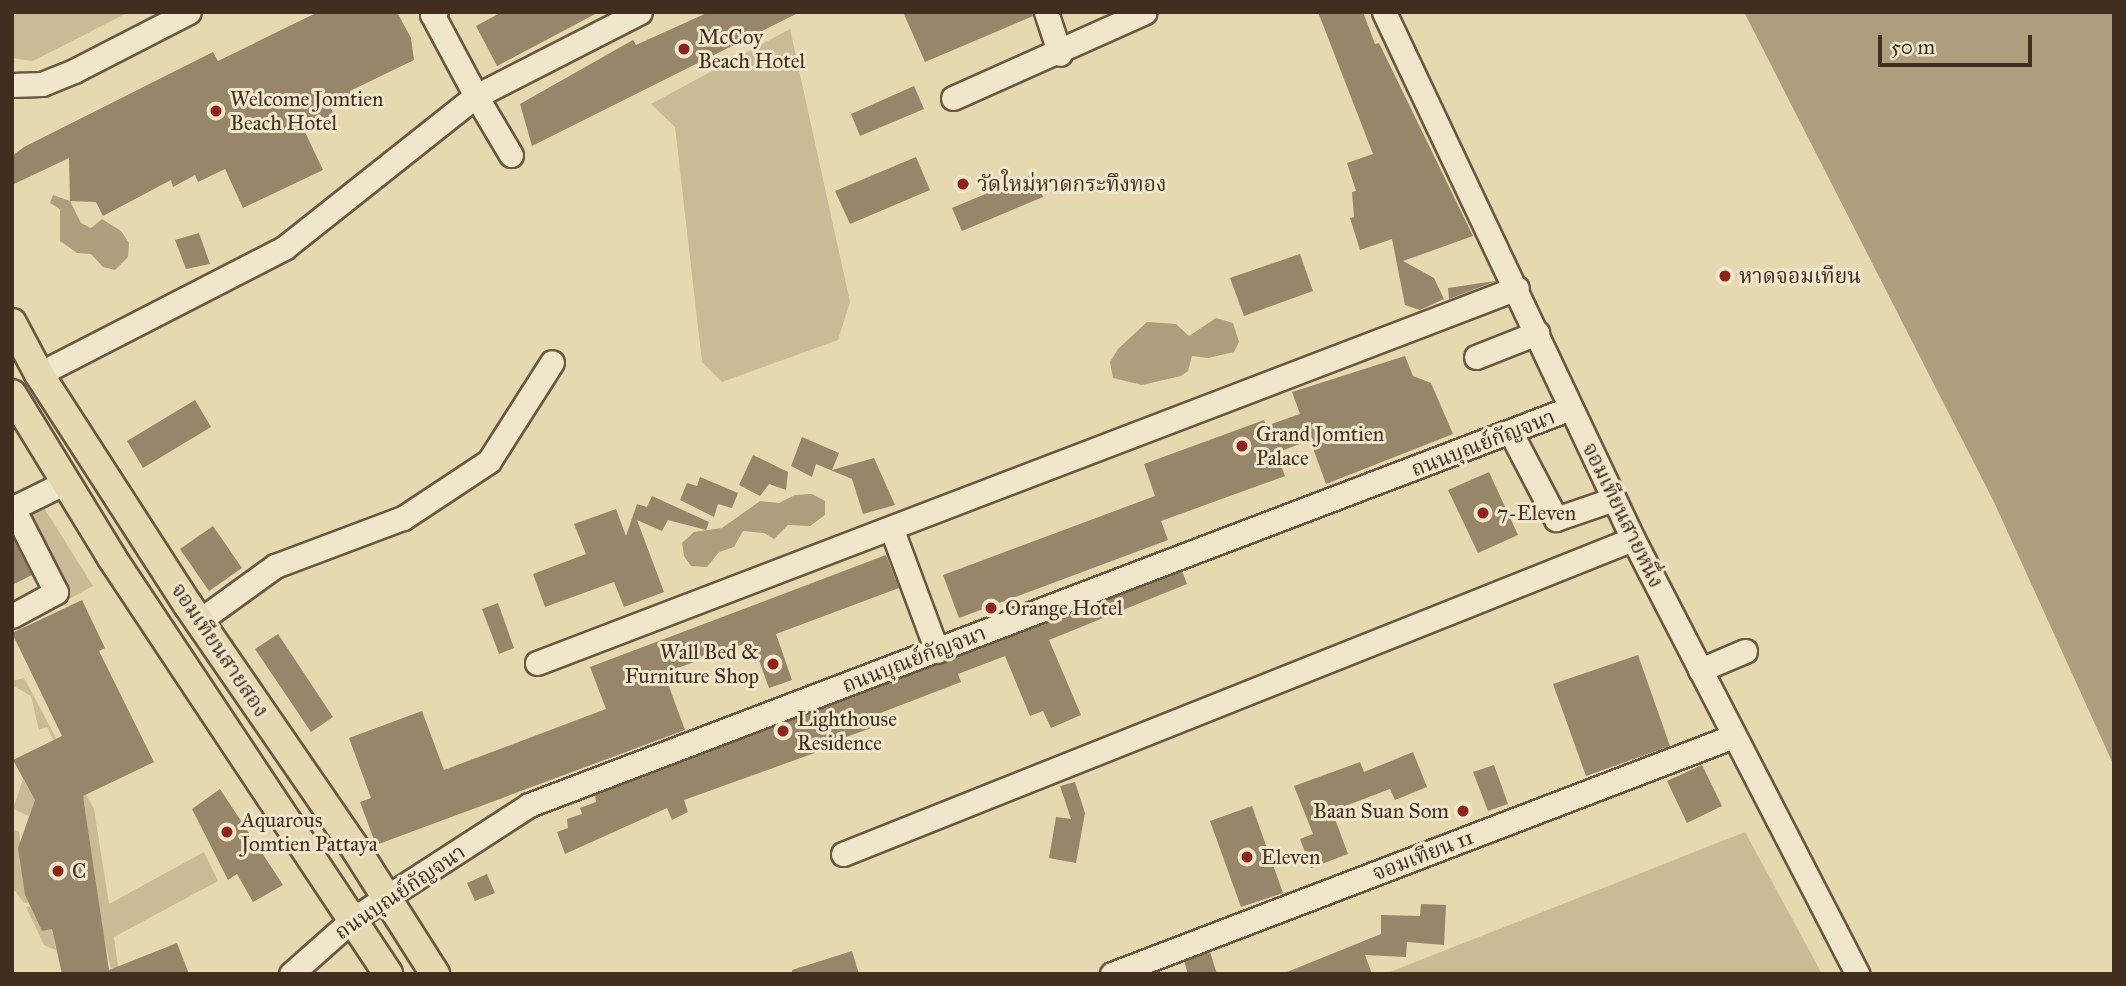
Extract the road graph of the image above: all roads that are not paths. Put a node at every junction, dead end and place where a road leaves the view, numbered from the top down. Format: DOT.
graph roads {
  1 [pos="189,12"];
  2 [pos="436,12"];
  3 [pos="640,12"];
  4 [pos="1046,12"];
  5 [pos="1145,12"];
  6 [pos="1384,12"];
  7 [pos="1060,54"];
  8 [pos="12,85"];
  9 [pos="476,96"];
  10 [pos="953,98"];
  11 [pos="512,155"];
  12 [pos="1517,288"];
  13 [pos="12,323"];
  14 [pos="1537,333"];
  15 [pos="1476,357"];
  16 [pos="552,362"];
  17 [pos="39,374"];
  18 [pos="12,394"];
  19 [pos="1571,408"];
  20 [pos="1511,433"];
  21 [pos="66,482"];
  22 [pos="1614,499"];
  23 [pos="892,530"];
  24 [pos="1633,539"];
  25 [pos="12,617"];
  26 [pos="199,621"];
  27 [pos="937,651"];
  28 [pos="1745,651"];
  29 [pos="537,663"];
  30 [pos="1700,670"];
  31 [pos="1734,736"];
  32 [pos="843,854"];
  33 [pos="387,898"];
  34 [pos="353,919"];
  35 [pos="290,974"];
  36 [pos="388,974"];
  37 [pos="435,974"];
  38 [pos="1112,974"];
  39 [pos="1858,974"];
  1 -- 8 [label="street"];
  2 -- 9 [label="street"];
  3 -- 9 [label="street"];
  4 -- 7 [label="street"];
  5 -- 7 [label="street"];
  6 -- 12 [label="street, จอมเทียนสายหนึ่ง"];
  7 -- 10 [label="street"];
  9 -- 11 [label="street"];
  9 -- 17 [label="street"];
  12 -- 14 [label="street, จอมเทียนสายหนึ่ง"];
  12 -- 23 [label="street"];
  13 -- 17 [label="main road, จอมเทียนสายสอง"];
  14 -- 15 [label="street"];
  14 -- 19 [label="street, จอมเทียนสายหนึ่ง"];
  16 -- 26 [label="street"];
  17 -- 26 [label="main road, จอมเทียนสายสอง"];
  18 -- 21 [label="main road, จอมเทียนสายสอง"];
  19 -- 20 [label="street, ถนนบุณย์กัญจนา"];
  19 -- 22 [label="street, จอมเทียนสายหนึ่ง"];
  20 -- 22 [label="street"];
  20 -- 27 [label="street, ถนนบุณย์กัญจนา"];
  21 -- 25 [label="street"];
  21 -- 34 [label="main road, จอมเทียนสายสอง"];
  22 -- 24 [label="street, จอมเทียนสายหนึ่ง"];
  23 -- 27 [label="street"];
  23 -- 29 [label="street"];
  24 -- 30 [label="street, จอมเทียนสายหนึ่ง"];
  24 -- 32 [label="street"];
  26 -- 33 [label="main road, จอมเทียนสายสอง"];
  27 -- 33 [label="street, ถนนบุณย์กัญจนา"];
  28 -- 30 [label="street"];
  30 -- 31 [label="street, จอมเทียนสายหนึ่ง"];
  31 -- 38 [label="street, จอมเทียน 11"];
  31 -- 39 [label="street, จอมเทียนสายหนึ่ง"];
  33 -- 34 [label="street, ถนนบุณย์กัญจนา"];
  33 -- 37 [label="main road, จอมเทียนสายสอง"];
  34 -- 35 [label="street, ถนนบุณย์กัญจนา"];
  34 -- 36 [label="main road, จอมเทียนสายสอง"];
}
